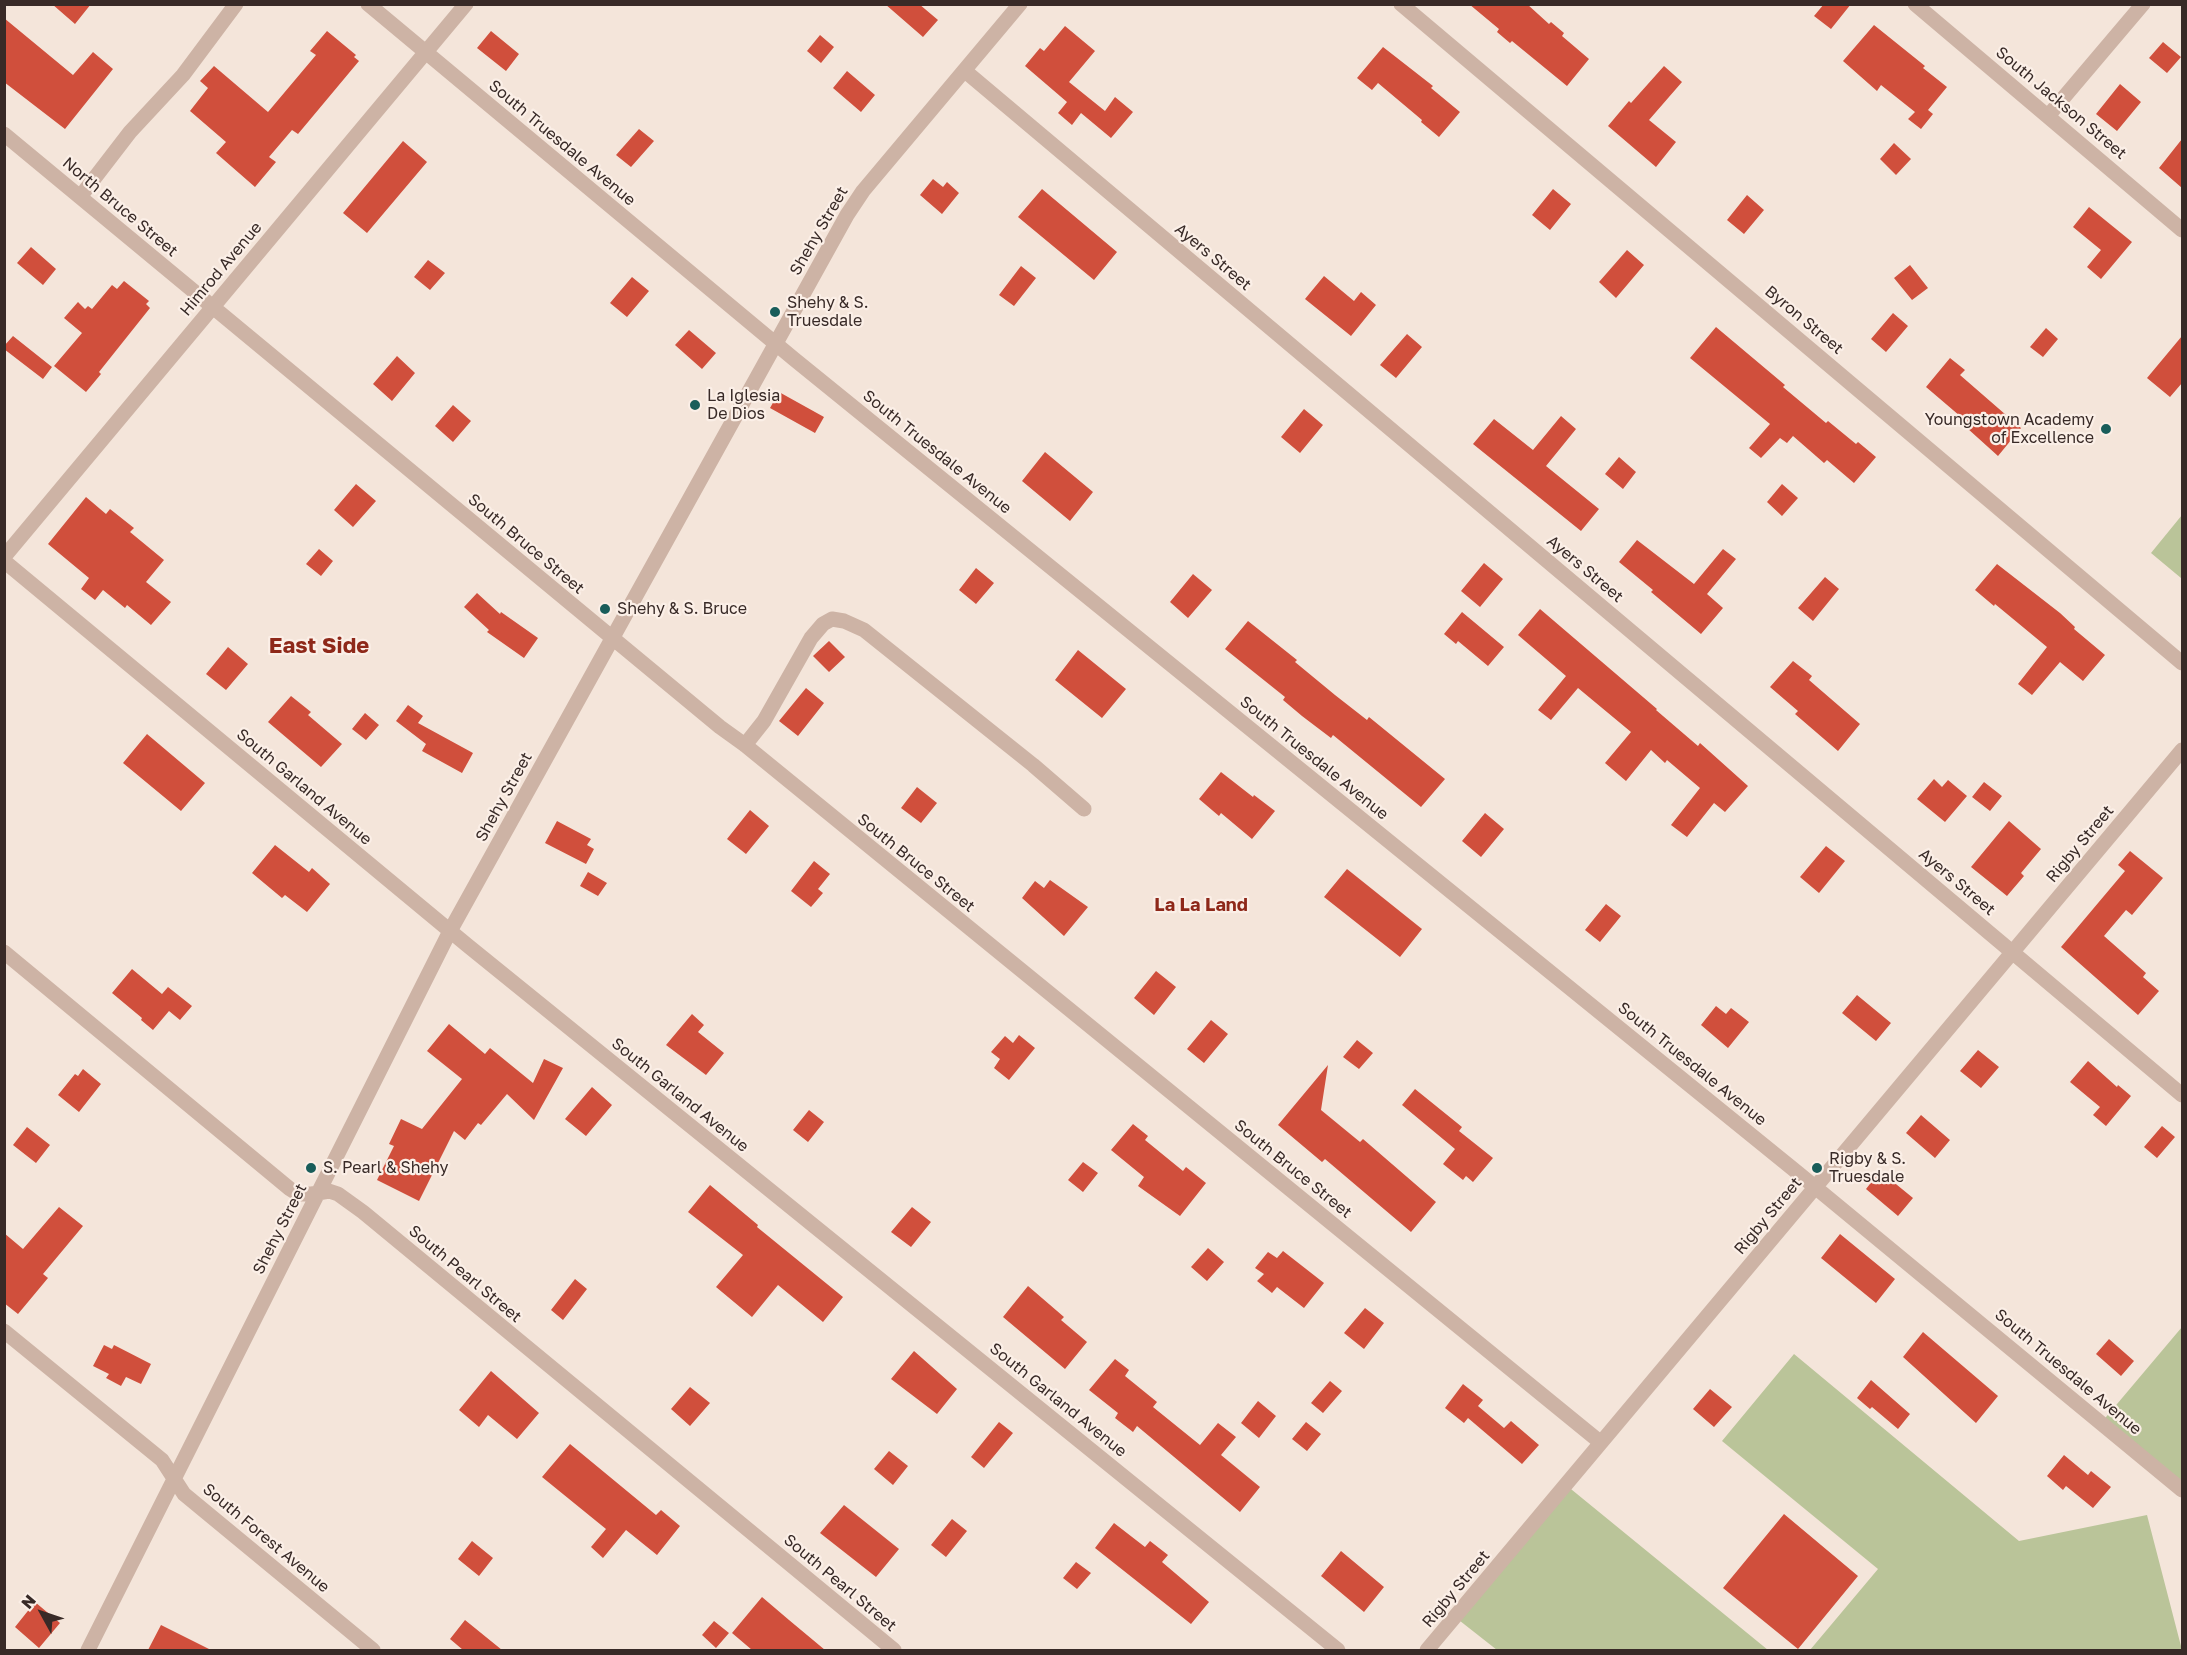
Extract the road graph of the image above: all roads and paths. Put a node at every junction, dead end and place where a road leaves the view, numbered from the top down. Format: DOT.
graph roads {
  1 [pos="236,4"];
  2 [pos="368,4"];
  3 [pos="466,4"];
  4 [pos="1020,4"];
  5 [pos="1401,4"];
  6 [pos="1915,4"];
  7 [pos="2143,4"];
  8 [pos="425,52"];
  9 [pos="965,71"];
  10 [pos="2048,116"];
  11 [pos="4,134"];
  12 [pos="80,197"];
  13 [pos="2182,230"];
  14 [pos="212,307"];
  15 [pos="775,344"];
  16 [pos="4,559"];
  17 [pos="612,638"];
  18 [pos="2182,663"];
  19 [pos="745,745"];
  20 [pos="2182,750"];
  21 [pos="1084,809"];
  22 [pos="450,931"];
  23 [pos="4,952"];
  24 [pos="2012,952"];
  25 [pos="2182,1095"];
  26 [pos="1815,1187"];
  27 [pos="318,1192"];
  28 [pos="4,1331"];
  29 [pos="1600,1442"];
  30 [pos="175,1479"];
  31 [pos="2182,1490"];
  32 [pos="88,1650"];
  33 [pos="374,1650"];
  34 [pos="894,1650"];
  35 [pos="1338,1650"];
  36 [pos="1427,1650"];
  1 -- 12 [label="street"];
  2 -- 8 [label="street, South Truesdale Avenue"];
  3 -- 8 [label="street, Himrod Avenue"];
  4 -- 9 [label="street, Shehy Street"];
  5 -- 18 [label="street, Byron Street"];
  6 -- 10 [label="street, South Jackson Street"];
  7 -- 10 [label="street"];
  8 -- 14 [label="street, Himrod Avenue"];
  8 -- 15 [label="street, South Truesdale Avenue"];
  9 -- 15 [label="street, Shehy Street"];
  9 -- 24 [label="street, Ayers Street"];
  10 -- 13 [label="street, South Jackson Street"];
  11 -- 12 [label="street, North Bruce Street"];
  12 -- 14 [label="street, North Bruce Street"];
  14 -- 16 [label="street, Himrod Avenue"];
  14 -- 17 [label="street, South Bruce Street"];
  15 -- 17 [label="street, Shehy Street"];
  15 -- 26 [label="street, South Truesdale Avenue"];
  16 -- 22 [label="street, South Garland Avenue"];
  17 -- 19 [label="street, South Bruce Street"];
  17 -- 22 [label="street, Shehy Street"];
  19 -- 21 [label="street"];
  19 -- 29 [label="street, South Bruce Street"];
  20 -- 24 [label="street, Rigby Street"];
  22 -- 27 [label="street, Shehy Street"];
  22 -- 35 [label="street, South Garland Avenue"];
  23 -- 27 [label="street, South Pearl Street"];
  24 -- 25 [label="street, Ayers Street"];
  24 -- 26 [label="street, Rigby Street"];
  26 -- 29 [label="street, Rigby Street"];
  26 -- 31 [label="street, South Truesdale Avenue"];
  27 -- 30 [label="street, Shehy Street"];
  27 -- 34 [label="street, South Pearl Street"];
  28 -- 30 [label="street, South Forest Avenue"];
  29 -- 36 [label="street, Rigby Street"];
  30 -- 32 [label="street, Shehy Street"];
  30 -- 33 [label="street, South Forest Avenue"];
}
